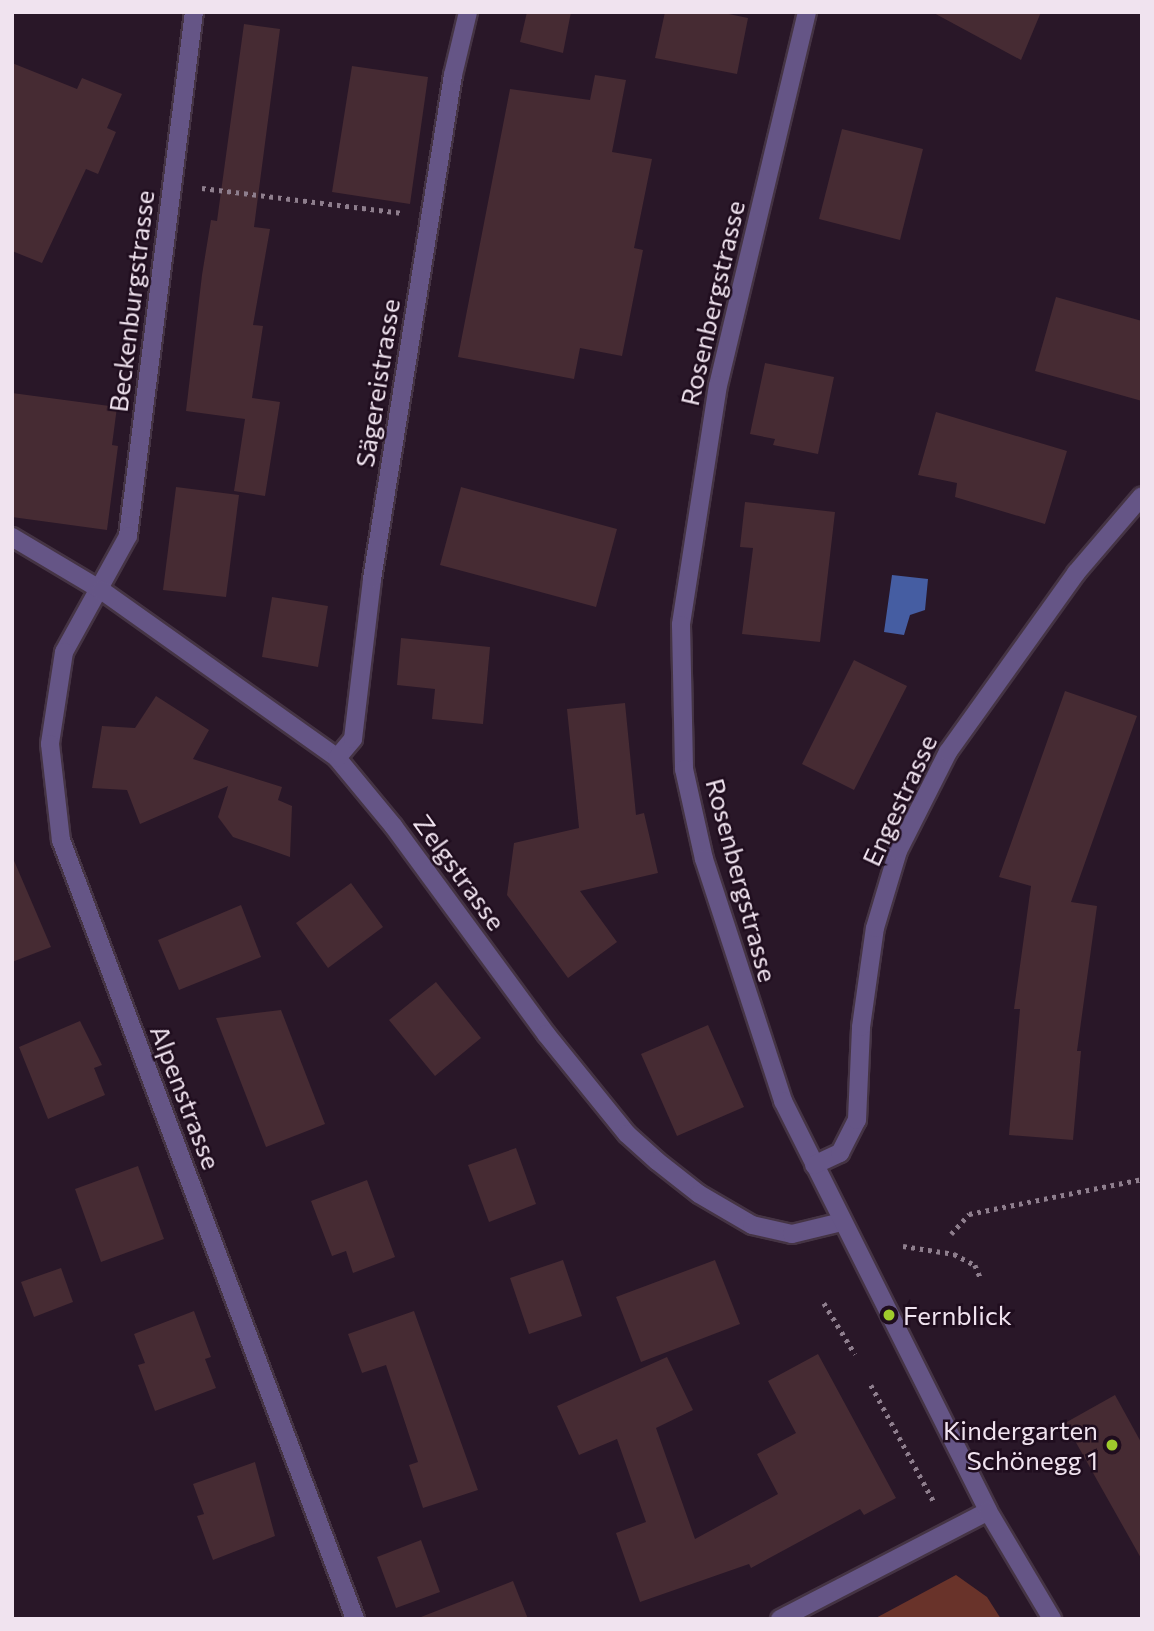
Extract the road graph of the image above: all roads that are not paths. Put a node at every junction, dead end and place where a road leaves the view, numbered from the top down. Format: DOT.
graph roads {
  1 [pos="194,12"];
  2 [pos="468,12"];
  3 [pos="807,12"];
  4 [pos="1142,496"];
  5 [pos="12,537"];
  6 [pos="101,590"];
  7 [pos="337,758"];
  8 [pos="814,1165"];
  9 [pos="842,1222"];
  10 [pos="988,1511"];
  11 [pos="355,1619"];
  12 [pos="780,1619"];
  13 [pos="1052,1619"];
  1 -- 6 [label="street, Beckenburgstrasse"];
  2 -- 7 [label="street, Sägereistrasse"];
  3 -- 8 [label="street, Rosenbergstrasse"];
  4 -- 8 [label="street, Engestrasse"];
  5 -- 6 [label="street, Zelgstrasse"];
  6 -- 7 [label="street, Zelgstrasse"];
  6 -- 11 [label="street, Alpenstrasse"];
  7 -- 9 [label="street, Zelgstrasse"];
  8 -- 9 [label="street, Rosenbergstrasse"];
  9 -- 10 [label="street, Rosenbergstrasse"];
  10 -- 12 [label="street"];
  10 -- 13 [label="street, Rosenbergstrasse"];
}
